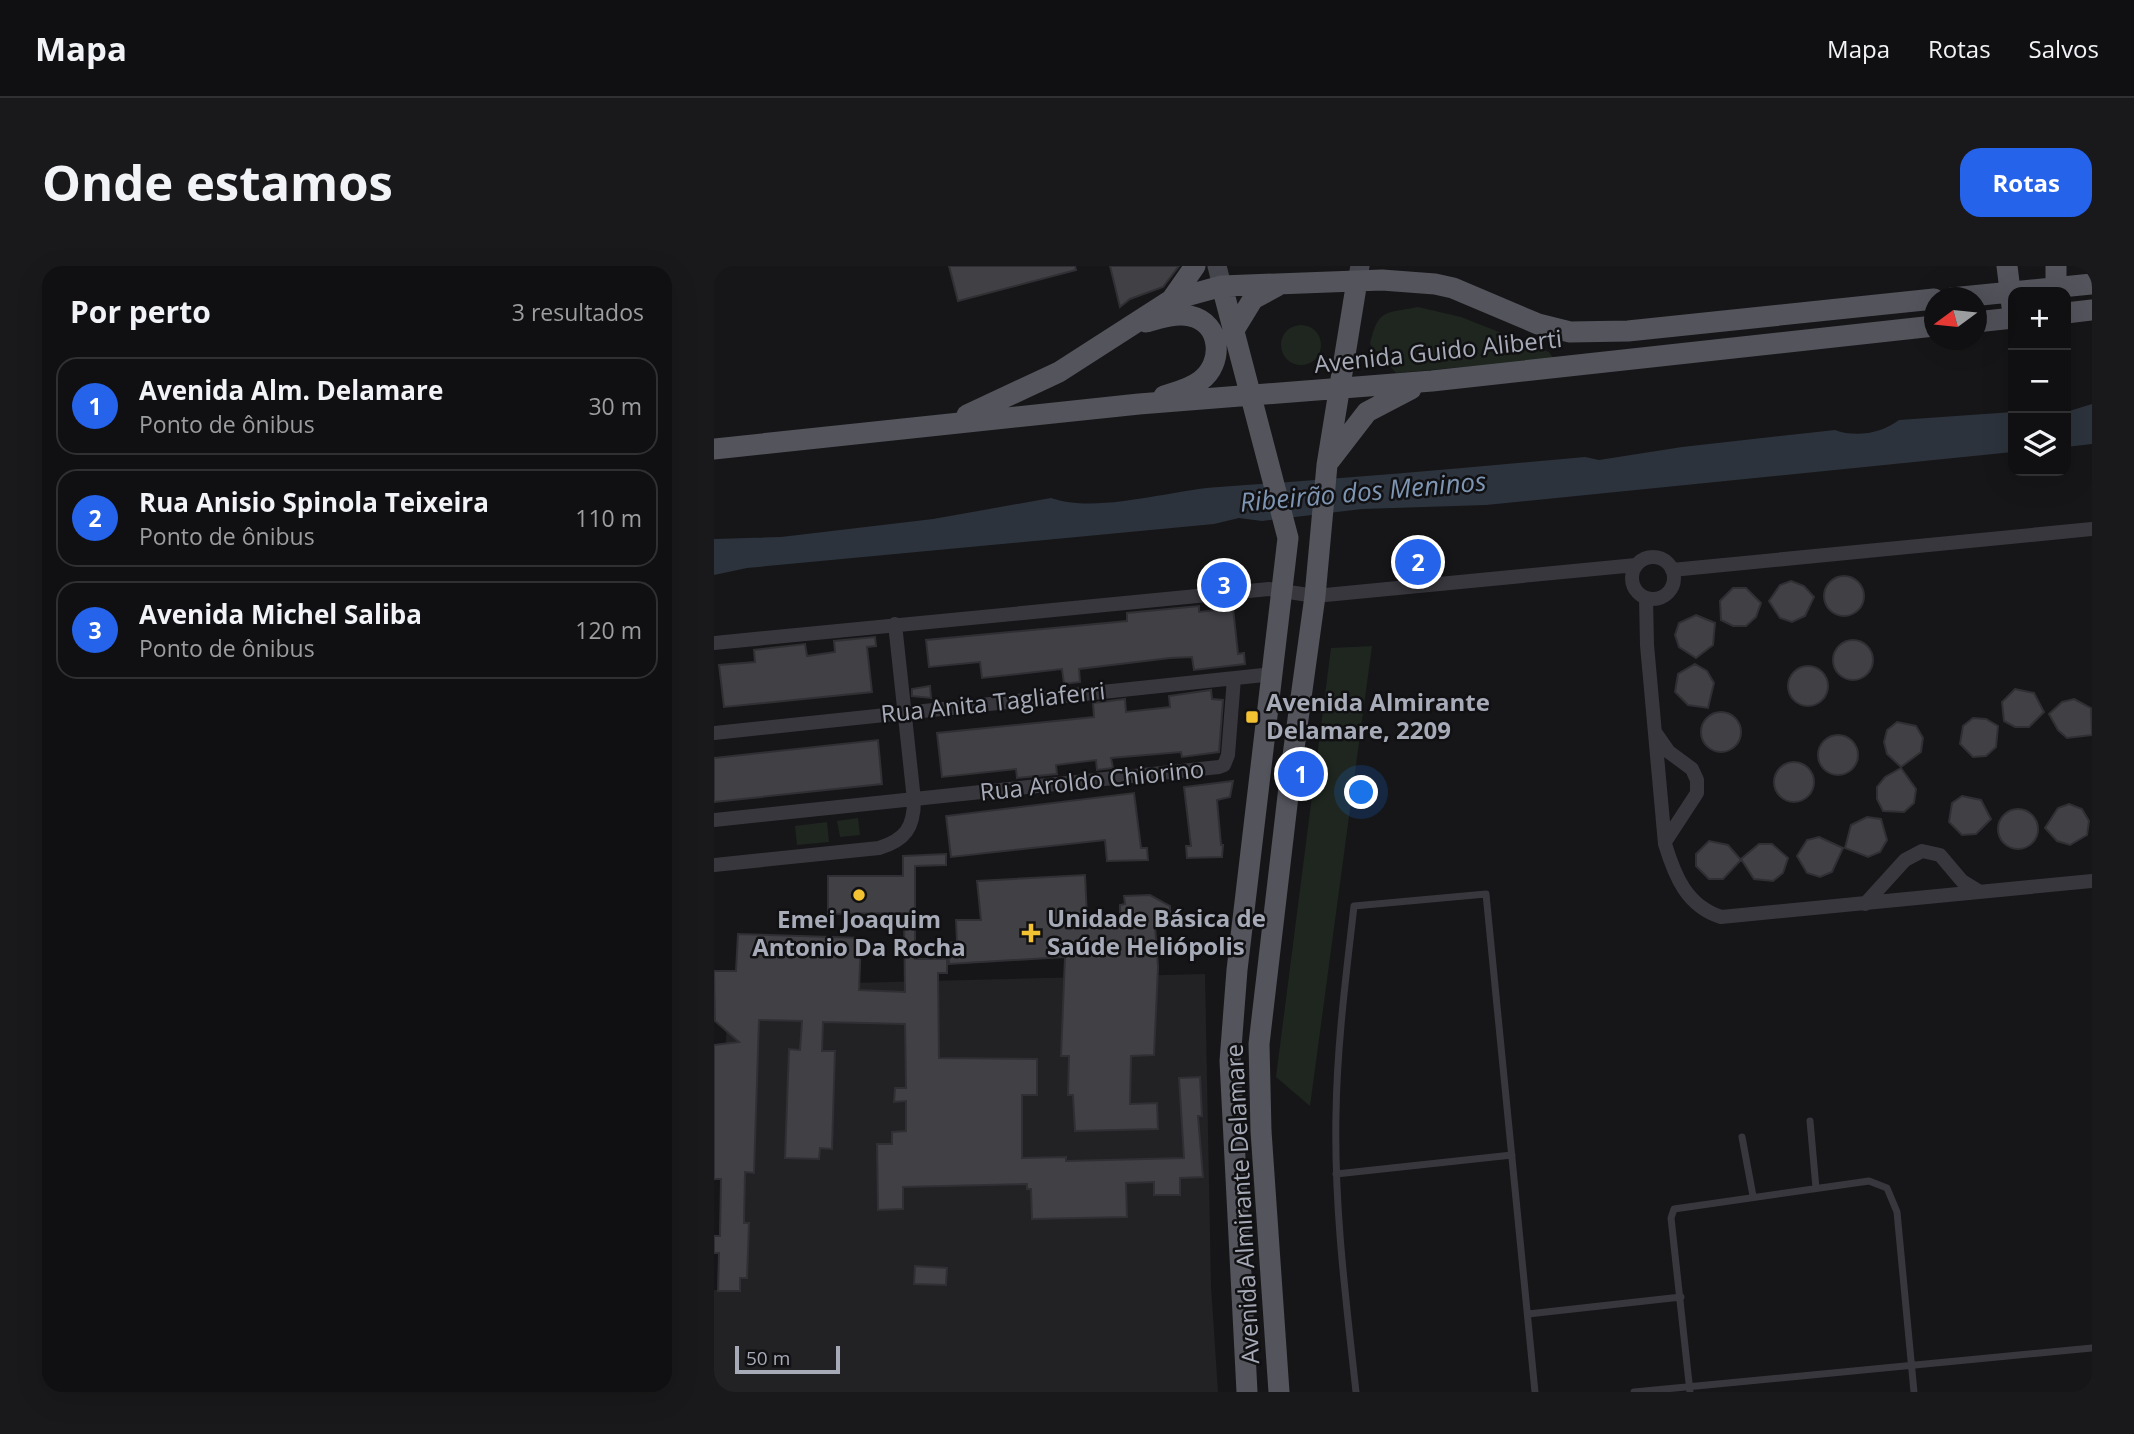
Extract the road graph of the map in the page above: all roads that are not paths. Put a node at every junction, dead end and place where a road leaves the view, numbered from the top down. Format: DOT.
graph roads {
  1 [pos="1195,266"];
  2 [pos="1426,266"];
  3 [pos="2007,266"];
  4 [pos="1359,273"];
  5 [pos="1220,276"];
  6 [pos="2056,282"];
  7 [pos="1285,283"];
  8 [pos="2092,284"];
  9 [pos="2010,287"];
  10 [pos="2034,287"];
  11 [pos="1453,288"];
  12 [pos="2008,292"];
  13 [pos="1987,294"];
  14 [pos="1171,300"];
  15 [pos="1924,300"];
  16 [pos="2092,310"];
  17 [pos="2071,312"];
  18 [pos="2008,317"];
  19 [pos="1987,320"];
  20 [pos="1126,327"];
  21 [pos="1924,327"];
  22 [pos="1234,330"];
  23 [pos="1432,381"];
  24 [pos="1339,388"];
  25 [pos="1252,396"];
  26 [pos="1139,404"];
  27 [pos="946,424"];
  28 [pos="714,449"];
  29 [pos="1327,467"];
  30 [pos="2092,529"];
  31 [pos="1636,565"];
  32 [pos="1672,569"];
  33 [pos="1282,589"];
  34 [pos="1315,596"];
  35 [pos="1646,598"];
  36 [pos="895,624"];
  37 [pos="714,643"];
  38 [pos="1273,674"];
  39 [pos="1234,678"];
  40 [pos="905,712"];
  41 [pos="1654,731"];
  42 [pos="714,733"];
  43 [pos="914,800"];
  44 [pos="714,820"];
  45 [pos="1665,843"];
  46 [pos="714,865"];
  47 [pos="2092,881"];
  48 [pos="1980,892"];
  49 [pos="1865,904"];
  50 [pos="1237,970"];
  51 [pos="1260,1104"];
  52 [pos="1810,1121"];
  53 [pos="1742,1137"];
  54 [pos="1511,1155"];
  55 [pos="1336,1174"];
  56 [pos="1816,1188"];
  57 [pos="1753,1196"];
  58 [pos="1681,1297"];
  59 [pos="1528,1314"];
  60 [pos="2092,1348"];
  61 [pos="1912,1364"];
  62 [pos="1690,1389"];
  63 [pos="1247,1392"];
  64 [pos="1279,1392"];
  65 [pos="1356,1392"];
  66 [pos="1535,1392"];
  67 [pos="1634,1392"];
  68 [pos="1914,1392"];
  1 -- 14 [label="main road"];
  2 -- 11 [label="main road"];
  3 -- 9 [label="main road"];
  4 -- 7 [label="main road, Avenida Guido Aliberti"];
  4 -- 11 [label="main road, Avenida Guido Aliberti"];
  4 -- 24 [label="main road, Avenida Almirante Delamare"];
  5 -- 7 [label="main road, Avenida Guido Aliberti"];
  5 -- 14 [label="main road, Avenida Guido Aliberti"];
  5 -- 22 [label="main road, Avenida Almirante Delamare"];
  6 -- 8 [label="main road"];
  6 -- 10 [label="main road"];
  7 -- 22 [label="main road"];
  11 -- 15 [label="main road, Avenida Guido Aliberti"];
  12 -- 13 [label="main road"];
  14 -- 20 [label="main road, Avenida Guido Aliberti"];
  16 -- 17 [label="main road"];
  18 -- 19 [label="main road"];
  20 -- 26 [label="main road"];
  20 -- 27 [label="main road, Avenida Guido Aliberti"];
  21 -- 23 [label="main road, Avenida Guido Aliberti"];
  22 -- 25 [label="main road, Avenida Almirante Delamare"];
  23 -- 24 [label="main road, Avenida Guido Aliberti"];
  23 -- 29 [label="main road"];
  24 -- 25 [label="main road, Avenida Guido Aliberti"];
  24 -- 29 [label="main road, Avenida Almirante Delamare"];
  25 -- 26 [label="main road, Avenida Guido Aliberti"];
  25 -- 33 [label="main road, Avenida Almirante Delamare"];
  26 -- 27 [label="main road, Avenida Guido Aliberti"];
  27 -- 28 [label="main road, Avenida Guido Aliberti"];
  29 -- 34 [label="main road, Avenida Almirante Delamare"];
  30 -- 32 [label="street"];
  31 -- 32 [label="street"];
  31 -- 34 [label="street"];
  31 -- 35 [label="street"];
  32 -- 35 [label="street"];
  33 -- 34 [label="street"];
  33 -- 36 [label="street"];
  33 -- 38 [label="main road, Avenida Almirante Delamare"];
  34 -- 51 [label="main road, Avenida Almirante Delamare"];
  35 -- 41 [label="street"];
  36 -- 37 [label="street"];
  36 -- 40 [label="street"];
  38 -- 39 [label="street, Rua Anita Tagliaferri"];
  38 -- 50 [label="main road, Avenida Almirante Delamare"];
  39 -- 40 [label="street, Rua Anita Tagliaferri"];
  39 -- 43 [label="street, Rua Aroldo Chiorino"];
  40 -- 42 [label="street, Rua Anita Tagliaferri"];
  40 -- 43 [label="street"];
  41 -- 45 [label="street"];
  41 -- 45 [label="street"];
  43 -- 44 [label="street"];
  43 -- 46 [label="street"];
  45 -- 49 [label="street"];
  47 -- 48 [label="street"];
  48 -- 49 [label="street"];
  48 -- 49 [label="street"];
  50 -- 51 [label="main road"];
  50 -- 63 [label="main road, Avenida Almirante Delamare"];
  51 -- 64 [label="main road, Avenida Almirante Delamare"];
  52 -- 56 [label="lane"];
  53 -- 57 [label="lane"];
  54 -- 55 [label="lane"];
  54 -- 55 [label="lane"];
  54 -- 59 [label="lane"];
  55 -- 65 [label="lane"];
  56 -- 57 [label="lane"];
  56 -- 61 [label="lane"];
  57 -- 58 [label="lane"];
  58 -- 59 [label="lane"];
  58 -- 62 [label="lane"];
  59 -- 66 [label="lane"];
  60 -- 61 [label="lane"];
  61 -- 62 [label="lane"];
  61 -- 68 [label="lane"];
  62 -- 67 [label="lane"];
}
